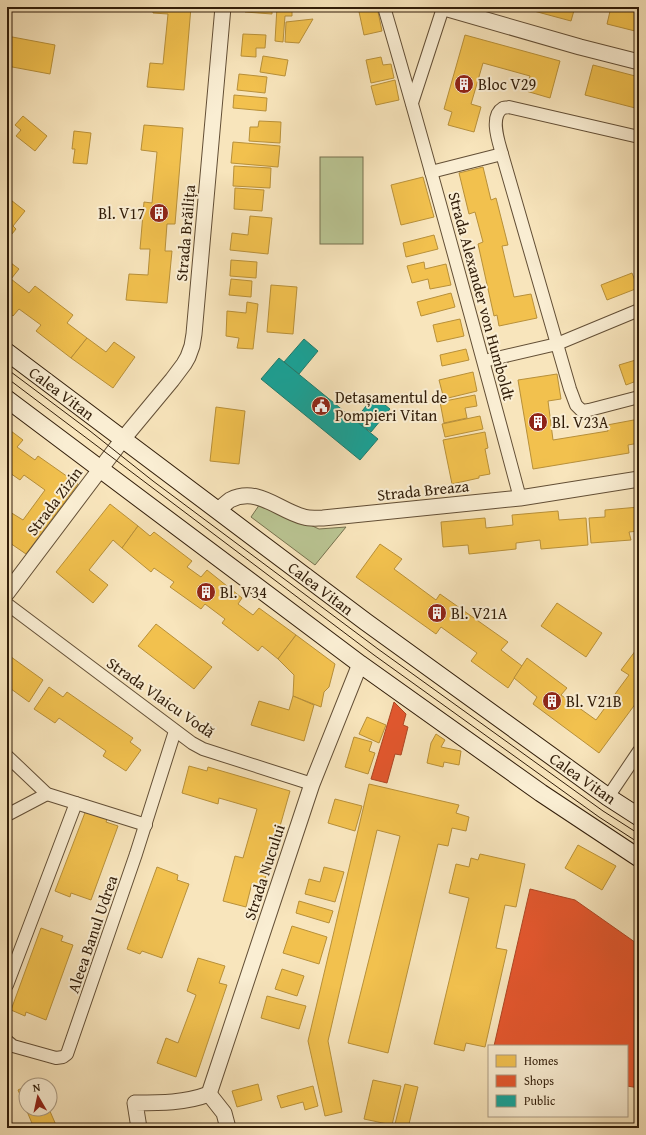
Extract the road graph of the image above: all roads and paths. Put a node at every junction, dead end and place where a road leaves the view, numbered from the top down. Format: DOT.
graph roads {
  1 [pos="223,7"];
  2 [pos="384,7"];
  3 [pos="442,7"];
  4 [pos="639,62"];
  5 [pos="412,102"];
  6 [pos="639,138"];
  7 [pos="502,154"];
  8 [pos="431,172"];
  9 [pos="639,310"];
  10 [pos="558,344"];
  11 [pos="7,352"];
  12 [pos="484,361"];
  13 [pos="639,397"];
  14 [pos="7,398"];
  15 [pos="123,439"];
  16 [pos="100,469"];
  17 [pos="639,479"];
  18 [pos="520,498"];
  19 [pos="218,510"];
  20 [pos="7,593"];
  21 [pos="7,604"];
  22 [pos="360,664"];
  23 [pos="175,731"];
  24 [pos="639,751"];
  25 [pos="7,756"];
  26 [pos="312,784"];
  27 [pos="47,794"];
  28 [pos="608,797"];
  29 [pos="76,803"];
  30 [pos="7,815"];
  31 [pos="639,817"];
  32 [pos="146,825"];
  33 [pos="639,858"];
  34 [pos="7,985"];
  35 [pos="9,1045"];
  36 [pos="209,1094"];
  37 [pos="139,1128"];
  38 [pos="228,1128"];
  1 -- 15 [label="street, Strada Brăilița"];
  2 -- 5 [label="street, Strada Alexander von Humboldt"];
  3 -- 4 [label="street"];
  3 -- 5 [label="street"];
  5 -- 8 [label="street, Strada Alexander von Humboldt"];
  6 -- 7 [label="street"];
  7 -- 8 [label="street"];
  7 -- 10 [label="street"];
  8 -- 12 [label="street, Strada Alexander von Humboldt"];
  9 -- 10 [label="street"];
  10 -- 12 [label="street"];
  10 -- 13 [label="street"];
  11 -- 15 [label="main road, Calea Vitan"];
  12 -- 18 [label="street, Strada Alexander von Humboldt"];
  14 -- 16 [label="main road"];
  15 -- 16 [label="street, Strada Brăilița"];
  15 -- 19 [label="main road, Calea Vitan"];
  16 -- 20 [label="street, Strada Zizin"];
  16 -- 22 [label="main road"];
  17 -- 18 [label="street, Strada Breaza"];
  18 -- 19 [label="street, Strada Breaza"];
  19 -- 28 [label="main road, Calea Vitan"];
  21 -- 23 [label="street, Strada Vlaicu Vodă"];
  22 -- 26 [label="street, Strada Nucului"];
  22 -- 33 [label="main road"];
  23 -- 26 [label="street, Strada Vlaicu Vodă"];
  23 -- 32 [label="street, Aleea Banul Udrea"];
  24 -- 28 [label="street"];
  25 -- 27 [label="street"];
  26 -- 36 [label="street, Strada Nucului"];
  27 -- 29 [label="street"];
  27 -- 30 [label="street"];
  28 -- 31 [label="main road, Calea Vitan"];
  29 -- 32 [label="street"];
  29 -- 34 [label="street"];
  32 -- 35 [label="street, Aleea Banul Udrea"];
  36 -- 37 [label="street"];
  36 -- 38 [label="street"];
}
